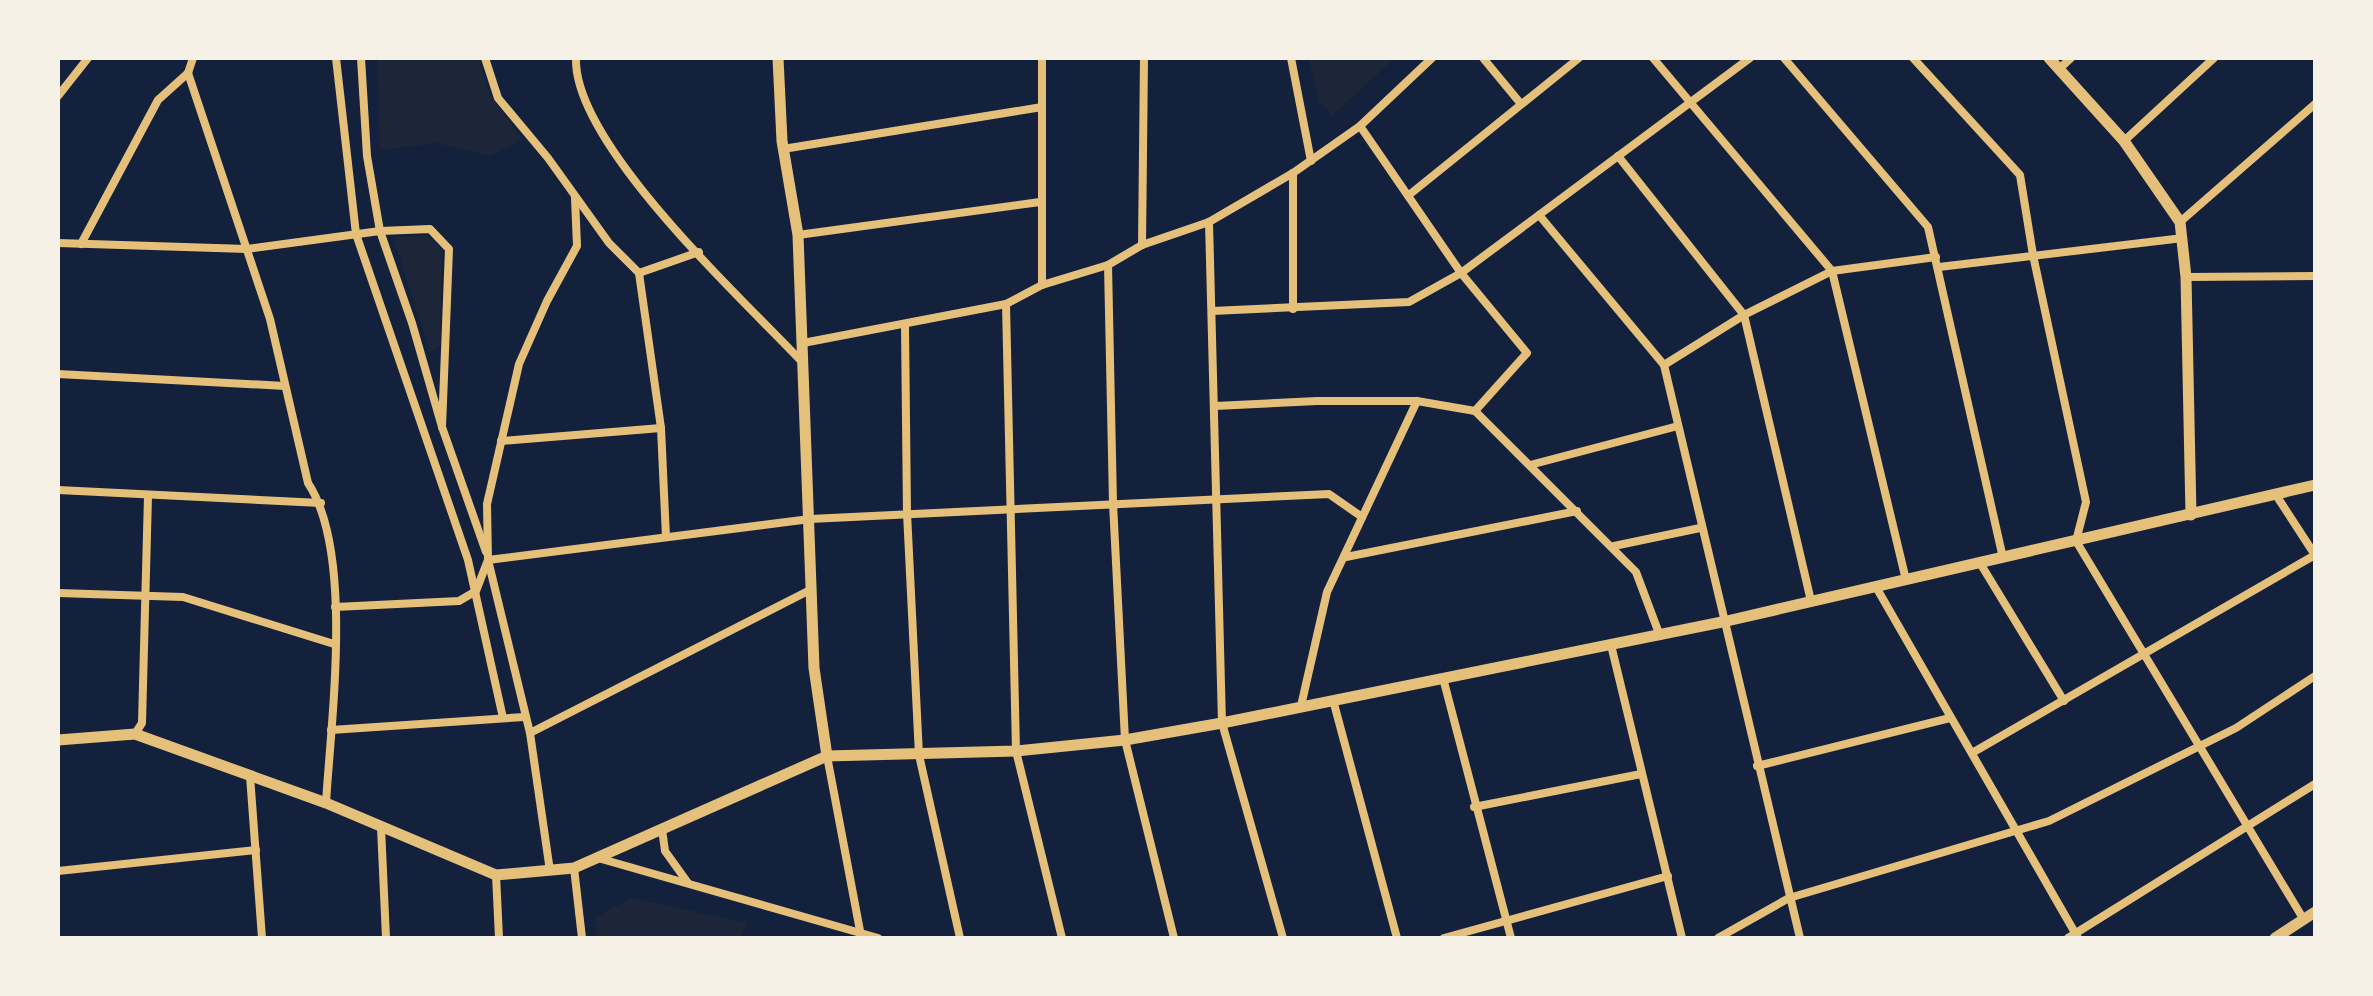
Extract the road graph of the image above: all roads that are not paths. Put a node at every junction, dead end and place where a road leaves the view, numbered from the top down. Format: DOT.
graph roads {
  1 [pos="88,58"];
  2 [pos="193,58"];
  3 [pos="336,58"];
  4 [pos="361,58"];
  5 [pos="485,58"];
  6 [pos="576,58"];
  7 [pos="778,58"];
  8 [pos="1042,58"];
  9 [pos="1144,58"];
  10 [pos="1291,58"];
  11 [pos="1432,58"];
  12 [pos="1483,58"];
  13 [pos="1579,58"];
  14 [pos="1653,58"];
  15 [pos="1750,58"];
  16 [pos="1784,58"];
  17 [pos="1913,58"];
  18 [pos="2049,58"];
  19 [pos="2071,58"];
  20 [pos="2214,58"];
  21 [pos="2059,69"];
  22 [pos="188,73"];
  23 [pos="58,96"];
  24 [pos="1691,101"];
  25 [pos="1521,104"];
  26 [pos="2315,104"];
  27 [pos="1042,107"];
  28 [pos="1360,126"];
  29 [pos="2124,141"];
  30 [pos="783,149"];
  31 [pos="1618,156"];
  32 [pos="1311,161"];
  33 [pos="1293,173"];
  34 [pos="1409,195"];
  35 [pos="575,198"];
  36 [pos="1040,202"];
  37 [pos="1539,215"];
  38 [pos="1209,222"];
  39 [pos="2180,222"];
  40 [pos="380,231"];
  41 [pos="356,234"];
  42 [pos="798,235"];
  43 [pos="2183,238"];
  44 [pos="58,243"];
  45 [pos="81,244"];
  46 [pos="1142,245"];
  47 [pos="247,249"];
  48 [pos="699,252"];
  49 [pos="2033,255"];
  50 [pos="1936,257"];
  51 [pos="1108,265"];
  52 [pos="1939,267"];
  53 [pos="1832,271"];
  54 [pos="639,273"];
  55 [pos="1461,273"];
  56 [pos="2315,276"];
  57 [pos="2186,277"];
  58 [pos="1042,285"];
  59 [pos="1006,304"];
  60 [pos="1293,309"];
  61 [pos="1212,311"];
  62 [pos="1744,315"];
  63 [pos="905,326"];
  64 [pos="803,343"];
  65 [pos="803,364"];
  66 [pos="1664,365"];
  67 [pos="58,374"];
  68 [pos="285,386"];
  69 [pos="1417,401"];
  70 [pos="1215,406"];
  71 [pos="1475,411"];
  72 [pos="1678,426"];
  73 [pos="442,427"];
  74 [pos="661,428"];
  75 [pos="501,441"];
  76 [pos="1530,465"];
  77 [pos="2315,485"];
  78 [pos="58,490"];
  79 [pos="2276,495"];
  80 [pos="148,496"];
  81 [pos="1215,498"];
  82 [pos="321,503"];
  83 [pos="1113,503"];
  84 [pos="1012,510"];
  85 [pos="1577,511"];
  86 [pos="907,513"];
  87 [pos="2191,515"];
  88 [pos="1362,517"];
  89 [pos="810,519"];
  90 [pos="1700,528"];
  91 [pos="666,537"];
  92 [pos="2076,541"];
  93 [pos="1614,546"];
  94 [pos="2315,555"];
  95 [pos="1346,557"];
  96 [pos="2003,558"];
  97 [pos="488,560"];
  98 [pos="1980,563"];
  99 [pos="1906,580"];
  100 [pos="1876,587"];
  101 [pos="812,589"];
  102 [pos="476,591"];
  103 [pos="58,593"];
  104 [pos="146,593"];
  105 [pos="1811,601"];
  106 [pos="335,607"];
  107 [pos="1727,621"];
  108 [pos="1660,636"];
  109 [pos="334,644"];
  110 [pos="1611,645"];
  111 [pos="2144,655"];
  112 [pos="2315,676"];
  113 [pos="1443,678"];
  114 [pos="1333,700"];
  115 [pos="2064,701"];
  116 [pos="1301,706"];
  117 [pos="524,717"];
  118 [pos="503,718"];
  119 [pos="1950,718"];
  120 [pos="1222,723"];
  121 [pos="331,730"];
  122 [pos="530,733"];
  123 [pos="135,734"];
  124 [pos="58,740"];
  125 [pos="1125,740"];
  126 [pos="2200,745"];
  127 [pos="1016,751"];
  128 [pos="1972,753"];
  129 [pos="919,755"];
  130 [pos="827,756"];
  131 [pos="1757,766"];
  132 [pos="1641,774"];
  133 [pos="250,776"];
  134 [pos="2315,784"];
  135 [pos="326,803"];
  136 [pos="1474,807"];
  137 [pos="381,827"];
  138 [pos="2247,827"];
  139 [pos="662,829"];
  140 [pos="2017,833"];
  141 [pos="256,850"];
  142 [pos="598,858"];
  143 [pos="574,868"];
  144 [pos="58,871"];
  145 [pos="550,871"];
  146 [pos="496,875"];
  147 [pos="1668,876"];
  148 [pos="688,884"];
  149 [pos="1789,898"];
  150 [pos="2315,912"];
  151 [pos="2304,920"];
  152 [pos="1508,923"];
  153 [pos="861,936"];
  154 [pos="2074,937"];
  155 [pos="262,938"];
  156 [pos="386,938"];
  157 [pos="499,938"];
  158 [pos="582,938"];
  159 [pos="878,938"];
  160 [pos="960,938"];
  161 [pos="1062,938"];
  162 [pos="1174,938"];
  163 [pos="1283,938"];
  164 [pos="1397,938"];
  165 [pos="1444,938"];
  166 [pos="1511,938"];
  167 [pos="1682,938"];
  168 [pos="1718,938"];
  169 [pos="1800,938"];
  170 [pos="2275,938"];
  1 -- 23 [label="street"];
  2 -- 22 [label="street"];
  3 -- 41 [label="street"];
  4 -- 40 [label="street"];
  5 -- 35 [label="street"];
  6 -- 48 [label="street"];
  7 -- 30 [label="street"];
  8 -- 27 [label="street"];
  9 -- 46 [label="street"];
  10 -- 32 [label="street"];
  11 -- 28 [label="street"];
  12 -- 25 [label="street"];
  13 -- 25 [label="street"];
  14 -- 24 [label="street"];
  15 -- 24 [label="street"];
  16 -- 50 [label="street"];
  17 -- 49 [label="street"];
  18 -- 21 [label="street"];
  19 -- 21 [label="street"];
  20 -- 29 [label="street"];
  21 -- 29 [label="street"];
  22 -- 45 [label="street"];
  22 -- 47 [label="street"];
  24 -- 31 [label="street"];
  24 -- 53 [label="street"];
  25 -- 34 [label="street"];
  26 -- 39 [label="street"];
  27 -- 30 [label="street"];
  27 -- 36 [label="street"];
  28 -- 32 [label="street"];
  28 -- 34 [label="street"];
  29 -- 39 [label="street"];
  30 -- 42 [label="street"];
  31 -- 37 [label="street"];
  31 -- 62 [label="street"];
  32 -- 33 [label="street"];
  33 -- 38 [label="street"];
  33 -- 60 [label="street"];
  34 -- 55 [label="street"];
  35 -- 54 [label="street"];
  35 -- 75 [label="street"];
  36 -- 42 [label="street"];
  36 -- 58 [label="street"];
  37 -- 55 [label="street"];
  37 -- 66 [label="street"];
  38 -- 46 [label="street"];
  38 -- 61 [label="street"];
  39 -- 43 [label="street"];
  40 -- 41 [label="street"];
  40 -- 73 [label="street"];
  40 -- 73 [label="street"];
  41 -- 47 [label="street"];
  41 -- 102 [label="street"];
  42 -- 64 [label="street"];
  43 -- 49 [label="street"];
  43 -- 57 [label="street"];
  44 -- 45 [label="street"];
  45 -- 47 [label="street"];
  46 -- 51 [label="street"];
  47 -- 68 [label="street"];
  48 -- 54 [label="street"];
  48 -- 65 [label="street"];
  49 -- 52 [label="street"];
  49 -- 92 [label="street"];
  50 -- 52 [label="street"];
  50 -- 53 [label="street"];
  51 -- 58 [label="street"];
  51 -- 83 [label="street"];
  52 -- 96 [label="street"];
  53 -- 62 [label="street"];
  53 -- 99 [label="street"];
  54 -- 74 [label="street"];
  55 -- 60 [label="street"];
  55 -- 71 [label="street"];
  56 -- 57 [label="street"];
  57 -- 87 [label="street"];
  58 -- 59 [label="street"];
  59 -- 63 [label="street"];
  59 -- 84 [label="street"];
  60 -- 61 [label="street"];
  61 -- 70 [label="street"];
  62 -- 66 [label="street"];
  62 -- 105 [label="street"];
  63 -- 64 [label="street"];
  63 -- 86 [label="street"];
  64 -- 65 [label="street"];
  65 -- 89 [label="street"];
  66 -- 72 [label="street"];
  67 -- 68 [label="street"];
  68 -- 82 [label="street"];
  69 -- 70 [label="street"];
  69 -- 71 [label="street"];
  69 -- 88 [label="street"];
  70 -- 81 [label="street"];
  71 -- 76 [label="street"];
  72 -- 76 [label="street"];
  72 -- 90 [label="street"];
  73 -- 97 [label="street"];
  74 -- 75 [label="street"];
  74 -- 91 [label="street"];
  75 -- 97 [label="street"];
  76 -- 85 [label="street"];
  77 -- 79 [label="street"];
  78 -- 80 [label="street"];
  79 -- 87 [label="street"];
  79 -- 94 [label="street"];
  80 -- 82 [label="street"];
  80 -- 104 [label="street"];
  81 -- 83 [label="street"];
  81 -- 88 [label="street"];
  81 -- 120 [label="street"];
  82 -- 106 [label="street"];
  83 -- 84 [label="street"];
  83 -- 125 [label="street"];
  84 -- 86 [label="street"];
  84 -- 127 [label="street"];
  85 -- 93 [label="street"];
  85 -- 95 [label="street"];
  86 -- 89 [label="street"];
  86 -- 129 [label="street"];
  87 -- 92 [label="street"];
  88 -- 95 [label="street"];
  89 -- 91 [label="street"];
  89 -- 101 [label="street"];
  90 -- 93 [label="street"];
  90 -- 107 [label="street"];
  91 -- 97 [label="street"];
  92 -- 96 [label="street"];
  92 -- 111 [label="street"];
  93 -- 108 [label="street"];
  94 -- 111 [label="street"];
  95 -- 116 [label="street"];
  96 -- 98 [label="street"];
  97 -- 102 [label="street"];
  97 -- 117 [label="street"];
  98 -- 99 [label="street"];
  98 -- 115 [label="street"];
  99 -- 100 [label="street"];
  100 -- 105 [label="street"];
  100 -- 119 [label="street"];
  101 -- 122 [label="street"];
  101 -- 130 [label="street"];
  102 -- 106 [label="street"];
  102 -- 118 [label="street"];
  103 -- 104 [label="street"];
  104 -- 109 [label="street"];
  104 -- 123 [label="street"];
  105 -- 107 [label="street"];
  106 -- 109 [label="street"];
  107 -- 108 [label="street"];
  107 -- 131 [label="street"];
  108 -- 110 [label="street"];
  109 -- 121 [label="street"];
  110 -- 113 [label="street"];
  110 -- 132 [label="street"];
  111 -- 115 [label="street"];
  111 -- 126 [label="street"];
  112 -- 126 [label="street"];
  113 -- 114 [label="street"];
  113 -- 136 [label="street"];
  114 -- 116 [label="street"];
  114 -- 164 [label="street"];
  115 -- 128 [label="street"];
  116 -- 120 [label="street"];
  117 -- 118 [label="street"];
  117 -- 122 [label="street"];
  118 -- 121 [label="street"];
  119 -- 128 [label="street"];
  119 -- 131 [label="street"];
  120 -- 125 [label="street"];
  120 -- 163 [label="street"];
  121 -- 135 [label="street"];
  122 -- 145 [label="street"];
  123 -- 124 [label="street"];
  123 -- 133 [label="street"];
  125 -- 127 [label="street"];
  125 -- 162 [label="street"];
  126 -- 138 [label="street"];
  126 -- 140 [label="street"];
  127 -- 129 [label="street"];
  127 -- 161 [label="street"];
  128 -- 140 [label="street"];
  129 -- 130 [label="street"];
  129 -- 160 [label="street"];
  130 -- 139 [label="street"];
  130 -- 153 [label="street"];
  131 -- 149 [label="street"];
  132 -- 136 [label="street"];
  132 -- 147 [label="street"];
  133 -- 135 [label="street"];
  133 -- 141 [label="street"];
  134 -- 138 [label="street"];
  135 -- 137 [label="street"];
  136 -- 152 [label="street"];
  137 -- 146 [label="street"];
  137 -- 156 [label="street"];
  138 -- 151 [label="street"];
  138 -- 154 [label="street"];
  139 -- 142 [label="street"];
  139 -- 148 [label="street"];
  140 -- 149 [label="street"];
  140 -- 154 [label="street"];
  141 -- 144 [label="street"];
  141 -- 155 [label="street"];
  142 -- 143 [label="street"];
  142 -- 148 [label="street"];
  143 -- 145 [label="street"];
  143 -- 158 [label="street"];
  145 -- 146 [label="street"];
  146 -- 157 [label="street"];
  147 -- 152 [label="street"];
  147 -- 167 [label="street"];
  148 -- 153 [label="street"];
  149 -- 168 [label="street"];
  149 -- 169 [label="street"];
  150 -- 151 [label="street"];
  151 -- 170 [label="street"];
  152 -- 165 [label="street"];
  152 -- 166 [label="street"];
  153 -- 159 [label="street"];
}
